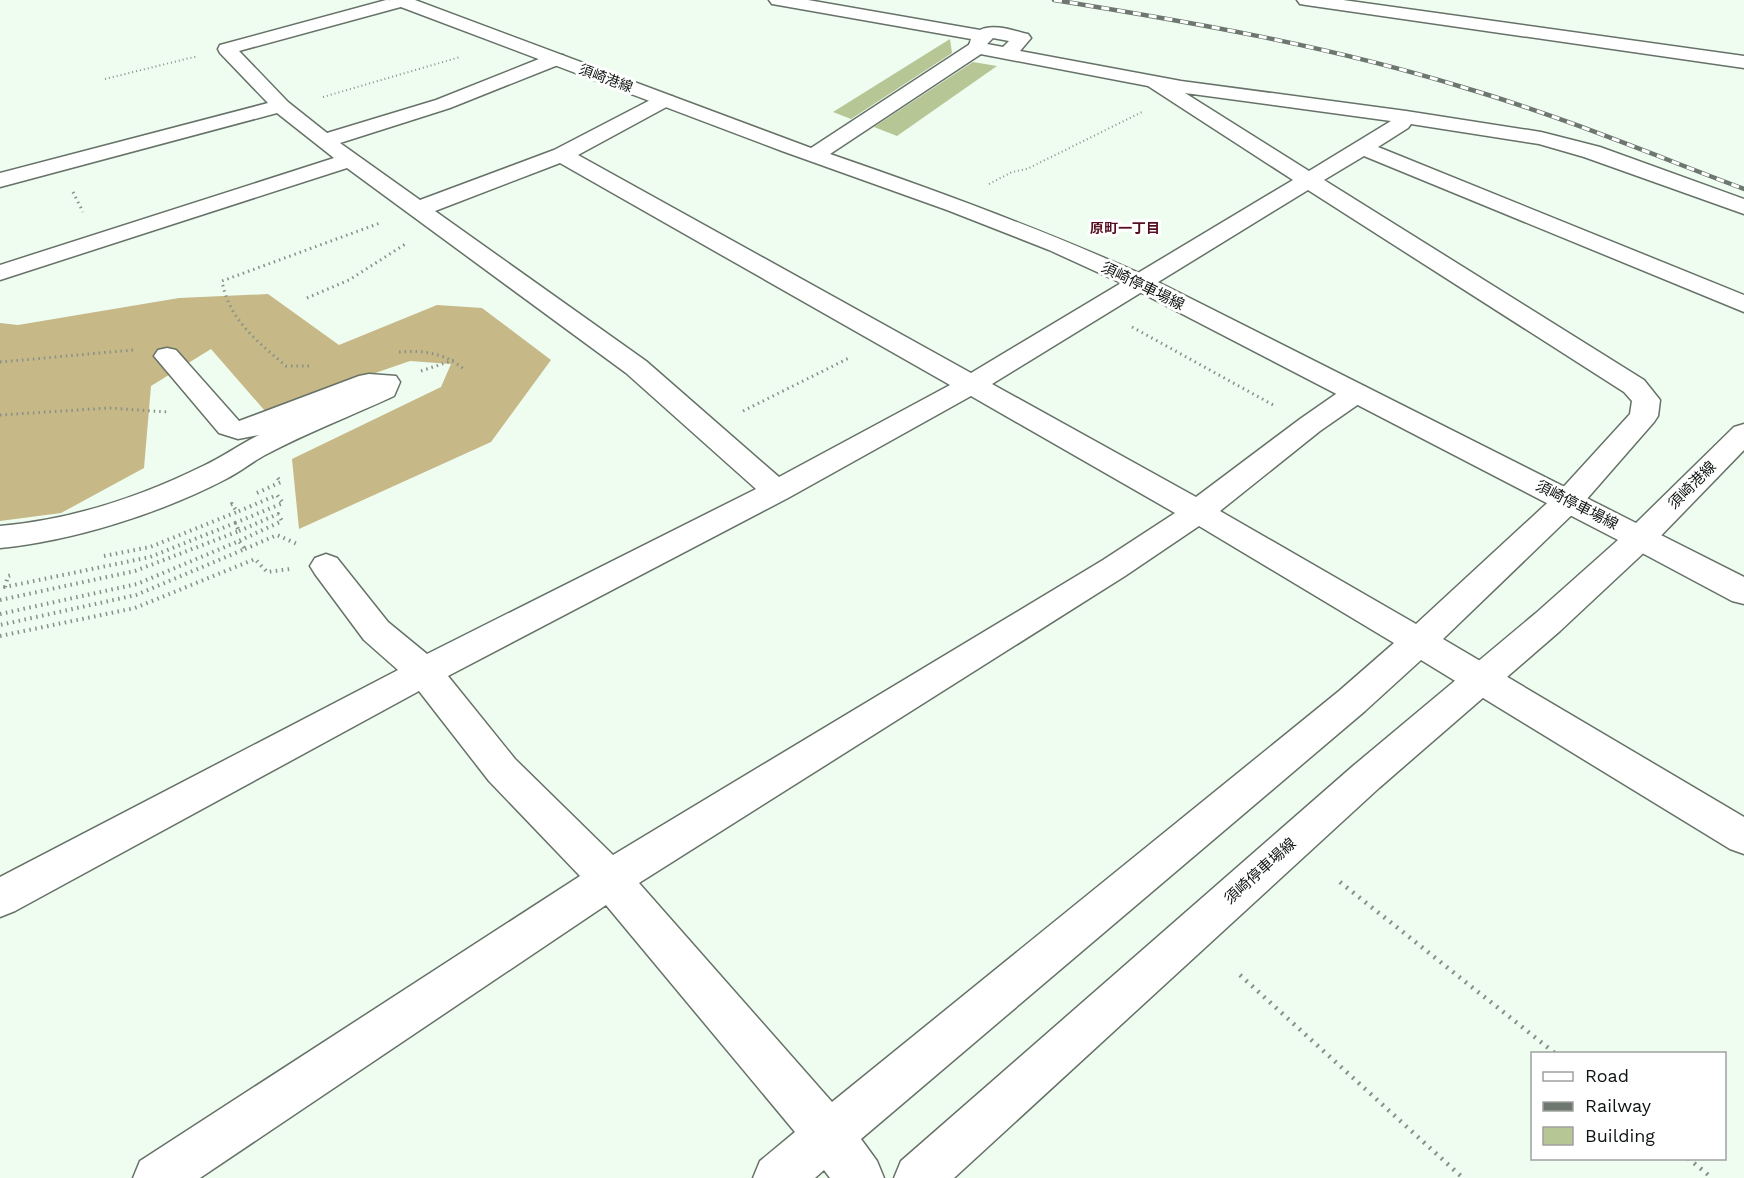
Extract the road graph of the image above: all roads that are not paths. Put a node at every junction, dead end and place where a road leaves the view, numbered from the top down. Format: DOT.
graph roads {
  1 [pos="400,0"];
  2 [pos="778,0"];
  3 [pos="1306,0"];
  4 [pos="1432,9"];
  5 [pos="981,42"];
  6 [pos="556,59"];
  7 [pos="1744,62"];
  8 [pos="1155,83"];
  9 [pos="665,99"];
  10 [pos="282,106"];
  11 [pos="1406,117"];
  12 [pos="324,141"];
  13 [pos="1363,148"];
  14 [pos="562,155"];
  15 [pos="814,155"];
  16 [pos="350,160"];
  17 [pos="0,180"];
  18 [pos="1308,182"];
  19 [pos="1744,207"];
  20 [pos="418,209"];
  21 [pos="0,273"];
  22 [pos="1139,282"];
  23 [pos="1744,304"];
  24 [pos="166,356"];
  25 [pos="971,385"];
  26 [pos="1356,393"];
  27 [pos="1744,433"];
  28 [pos="777,491"];
  29 [pos="1568,501"];
  30 [pos="1198,512"];
  31 [pos="0,537"];
  32 [pos="1640,538"];
  33 [pos="314,557"];
  34 [pos="1744,592"];
  35 [pos="1419,642"];
  36 [pos="424,672"];
  37 [pos="1482,679"];
  38 [pos="1744,837"];
  39 [pos="610,879"];
  40 [pos="0,898"];
  41 [pos="828,1134"];
  42 [pos="157,1178"];
  43 [pos="777,1178"];
  44 [pos="860,1178"];
  45 [pos="918,1178"];
  1 -- 6 [label="street, 須崎港線"];
  1 -- 10 [label="street"];
  2 -- 5 [label="street"];
  3 -- 4 [label="street"];
  4 -- 7 [label="street"];
  5 -- 8 [label="street"];
  5 -- 15 [label="street"];
  6 -- 9 [label="street, 須崎港線"];
  6 -- 12 [label="street"];
  8 -- 11 [label="street"];
  8 -- 18 [label="street"];
  9 -- 14 [label="street"];
  9 -- 15 [label="street, 須崎港線"];
  10 -- 12 [label="street"];
  10 -- 17 [label="street"];
  11 -- 13 [label="street"];
  11 -- 19 [label="street"];
  12 -- 16 [label="street"];
  13 -- 18 [label="street"];
  13 -- 23 [label="street"];
  14 -- 20 [label="street"];
  14 -- 25 [label="street"];
  15 -- 22 [label="street, 須崎停車場線"];
  16 -- 20 [label="street"];
  16 -- 21 [label="street"];
  18 -- 22 [label="street"];
  18 -- 29 [label="street"];
  20 -- 28 [label="street"];
  22 -- 25 [label="street"];
  22 -- 26 [label="street, 須崎停車場線"];
  24 -- 31 [label="street"];
  25 -- 28 [label="street"];
  25 -- 30 [label="street"];
  26 -- 29 [label="street, 須崎停車場線"];
  26 -- 30 [label="street"];
  27 -- 32 [label="street, 須崎港線"];
  28 -- 36 [label="street"];
  29 -- 32 [label="street, 須崎停車場線"];
  29 -- 35 [label="street"];
  30 -- 35 [label="street"];
  30 -- 39 [label="street"];
  32 -- 34 [label="street"];
  32 -- 37 [label="street, 須崎停車場線"];
  33 -- 36 [label="street"];
  35 -- 37 [label="street"];
  35 -- 41 [label="street"];
  36 -- 39 [label="street"];
  36 -- 40 [label="street"];
  37 -- 38 [label="street"];
  37 -- 45 [label="street, 須崎停車場線"];
  39 -- 41 [label="street"];
  39 -- 42 [label="street"];
  41 -- 43 [label="street"];
  41 -- 44 [label="street"];
}
